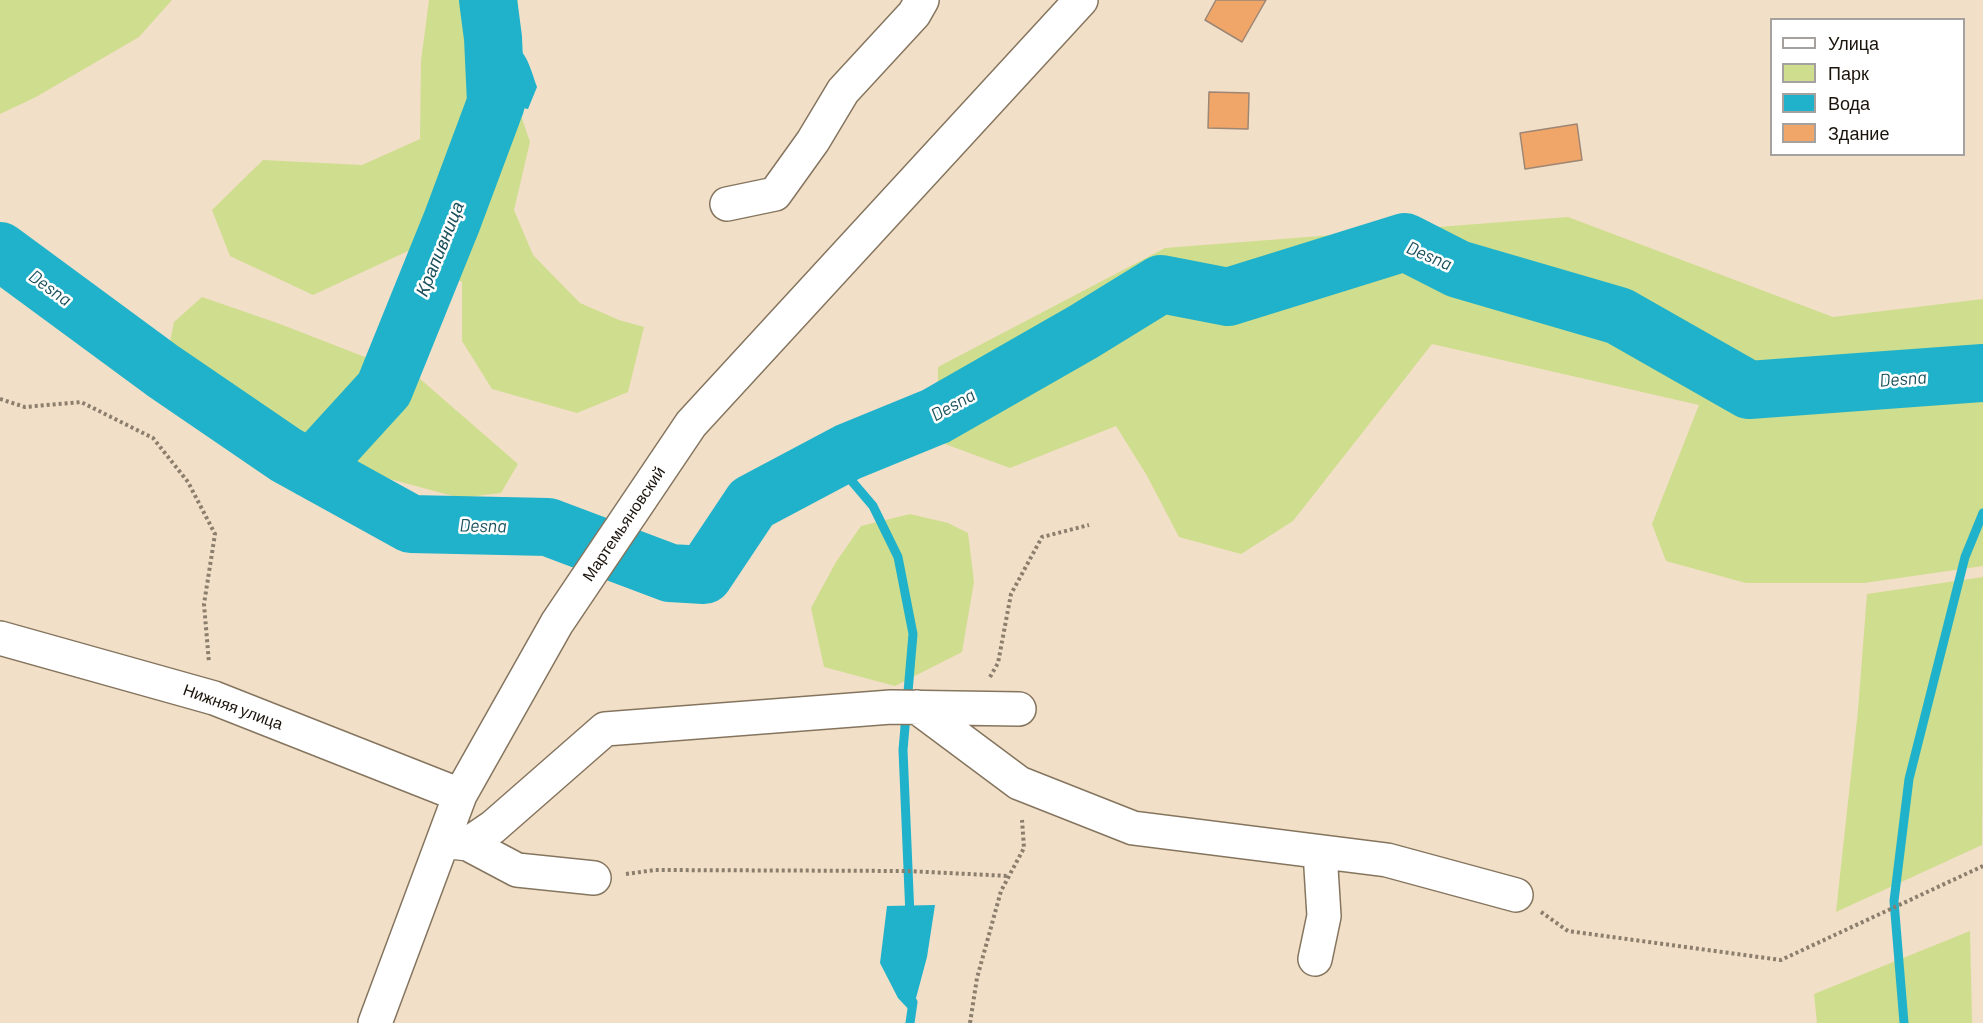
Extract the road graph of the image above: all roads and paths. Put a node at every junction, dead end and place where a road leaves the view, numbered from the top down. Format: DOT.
graph roads {
  1 [pos="922,0"];
  2 [pos="1081,0"];
  3 [pos="727,204"];
  4 [pos="0,399"];
  5 [pos="1089,525"];
  6 [pos="0,638"];
  7 [pos="214,698"];
  8 [pos="904,707"];
  9 [pos="970,708"];
  10 [pos="1019,709"];
  11 [pos="1019,783"];
  12 [pos="460,795"];
  13 [pos="456,842"];
  14 [pos="1320,852"];
  15 [pos="1983,866"];
  16 [pos="1009,876"];
  17 [pos="594,878"];
  18 [pos="1516,895"];
  19 [pos="1315,959"];
  20 [pos="375,1023"];
  21 [pos="970,1023"];
  1 -- 3 [label="street"];
  2 -- 12 [label="street, Мартемьяновский"];
  4 -- 7 [label="path"];
  5 -- 9 [label="path"];
  6 -- 7 [label="street, Нижняя улица"];
  7 -- 12 [label="street, Нижняя улица"];
  8 -- 9 [label="street"];
  8 -- 11 [label="street"];
  8 -- 13 [label="street"];
  9 -- 10 [label="street"];
  11 -- 14 [label="street"];
  11 -- 16 [label="path"];
  12 -- 13 [label="street, Мартемьяновский"];
  13 -- 17 [label="street"];
  13 -- 20 [label="street, Мартемьяновский"];
  14 -- 18 [label="street"];
  14 -- 19 [label="street"];
  15 -- 18 [label="path"];
  16 -- 17 [label="path"];
  16 -- 21 [label="path"];
}
